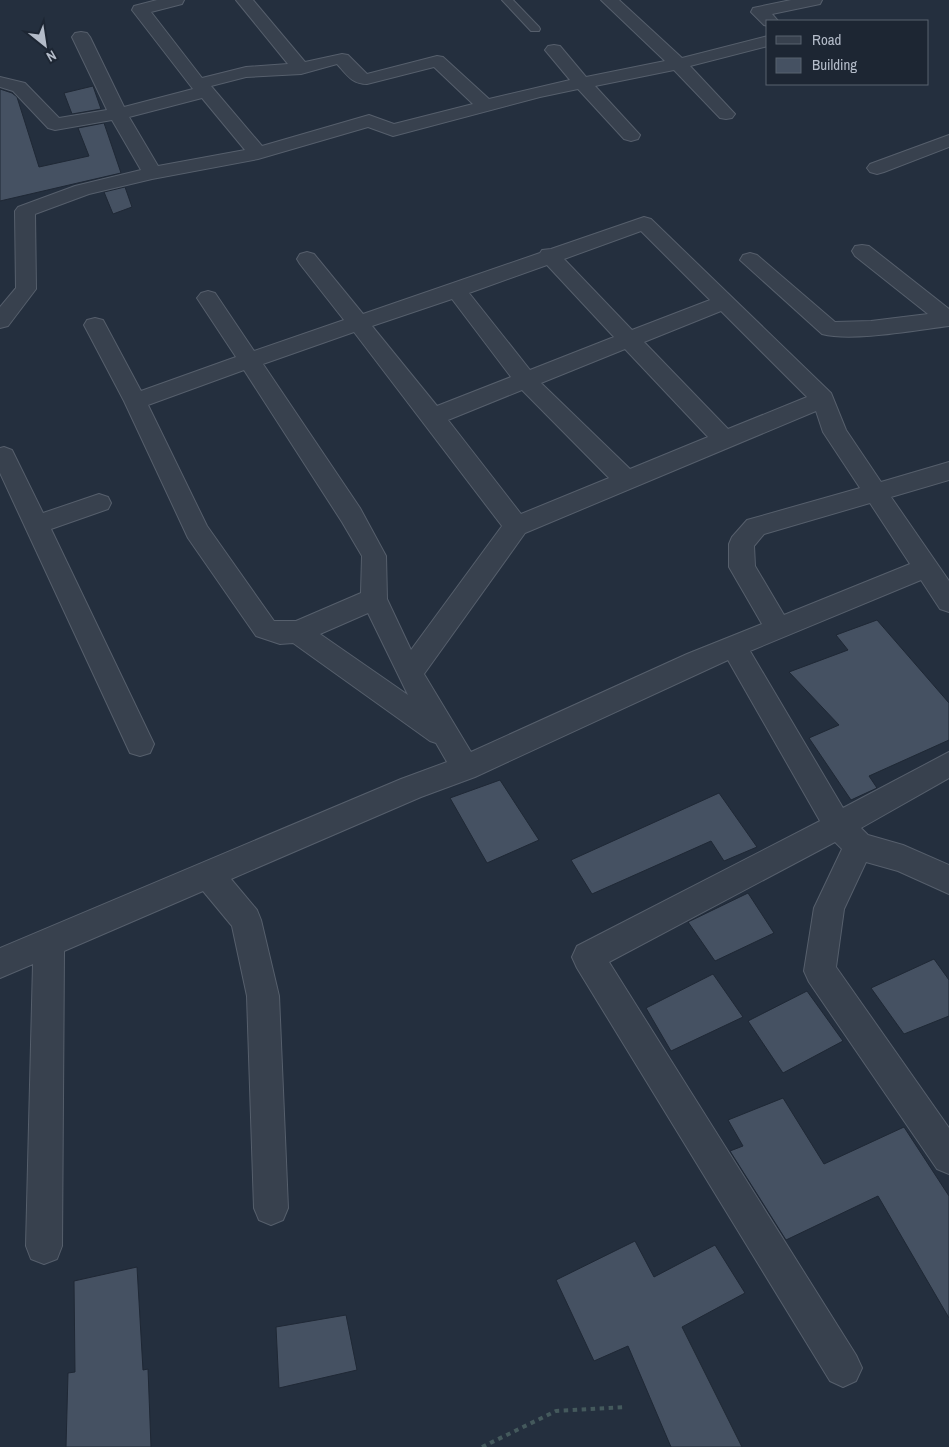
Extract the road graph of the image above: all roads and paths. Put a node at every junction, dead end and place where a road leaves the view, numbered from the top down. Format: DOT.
graph roads {
  1 [pos="176,0"];
  2 [pos="244,0"];
  3 [pos="507,0"];
  4 [pos="609,0"];
  5 [pos="814,0"];
  6 [pos="769,20"];
  7 [pos="535,29"];
  8 [pos="81,37"];
  9 [pos="766,42"];
  10 [pos="554,50"];
  11 [pos="678,64"];
  12 [pos="301,69"];
  13 [pos="0,82"];
  14 [pos="582,83"];
  15 [pos="202,87"];
  16 [pos="486,106"];
  17 [pos="118,114"];
  18 [pos="726,114"];
  19 [pos="631,135"];
  20 [pos="949,141"];
  21 [pos="258,153"];
  22 [pos="877,168"];
  23 [pos="152,173"];
  24 [pos="862,251"];
  25 [pos="549,255"];
  26 [pos="307,259"];
  27 [pos="750,260"];
  28 [pos="456,290"];
  29 [pos="208,298"];
  30 [pos="724,302"];
  31 [pos="948,319"];
  32 [pos="0,321"];
  33 [pos="357,324"];
  34 [pos="95,325"];
  35 [pos="629,340"];
  36 [pos="250,360"];
  37 [pos="526,381"];
  38 [pos="823,399"];
  39 [pos="135,402"];
  40 [pos="433,418"];
  41 [pos="724,440"];
  42 [pos="1,451"];
  43 [pos="949,471"];
  44 [pos="627,481"];
  45 [pos="874,492"];
  46 [pos="98,503"];
  47 [pos="37,524"];
  48 [pos="516,526"];
  49 [pos="926,568"];
  50 [pos="374,600"];
  51 [pos="949,602"];
  52 [pos="778,628"];
  53 [pos="298,632"];
  54 [pos="734,647"];
  55 [pos="409,673"];
  56 [pos="447,739"];
  57 [pos="140,744"];
  58 [pos="949,764"];
  59 [pos="465,768"];
  60 [pos="848,836"];
  61 [pos="208,874"];
  62 [pos="949,880"];
  63 [pos="49,941"];
  64 [pos="0,963"];
  65 [pos="949,1157"];
  66 [pos="271,1208"];
  67 [pos="44,1246"];
  68 [pos="843,1368"];
  69 [pos="626,1408"];
  70 [pos="482,1447"];
  1 -- 15 [label="street"];
  2 -- 12 [label="street"];
  3 -- 7 [label="lane"];
  4 -- 11 [label="street"];
  5 -- 6 [label="street"];
  8 -- 17 [label="street"];
  9 -- 11 [label="street"];
  10 -- 14 [label="street"];
  11 -- 14 [label="street"];
  11 -- 18 [label="street"];
  12 -- 15 [label="street"];
  12 -- 16 [label="street"];
  13 -- 17 [label="street"];
  14 -- 16 [label="street"];
  14 -- 19 [label="street"];
  15 -- 17 [label="street"];
  15 -- 21 [label="street"];
  16 -- 21 [label="street"];
  17 -- 23 [label="street"];
  20 -- 22 [label="street"];
  21 -- 23 [label="street"];
  23 -- 32 [label="street"];
  24 -- 31 [label="street"];
  25 -- 28 [label="street"];
  25 -- 30 [label="street"];
  25 -- 35 [label="street"];
  26 -- 33 [label="street"];
  27 -- 31 [label="street"];
  28 -- 33 [label="street"];
  28 -- 37 [label="street"];
  29 -- 36 [label="street"];
  30 -- 35 [label="street"];
  30 -- 38 [label="street"];
  33 -- 36 [label="street"];
  33 -- 40 [label="street"];
  34 -- 39 [label="street"];
  35 -- 37 [label="street"];
  35 -- 41 [label="street"];
  36 -- 39 [label="street"];
  36 -- 50 [label="street"];
  37 -- 40 [label="street"];
  37 -- 44 [label="street"];
  38 -- 41 [label="street"];
  38 -- 45 [label="street"];
  39 -- 53 [label="street"];
  40 -- 48 [label="street"];
  41 -- 44 [label="street"];
  42 -- 47 [label="street"];
  43 -- 45 [label="street"];
  44 -- 48 [label="street"];
  45 -- 49 [label="street"];
  45 -- 52 [label="street"];
  46 -- 47 [label="street"];
  47 -- 57 [label="street"];
  48 -- 55 [label="street"];
  49 -- 51 [label="street"];
  49 -- 52 [label="street"];
  50 -- 53 [label="street"];
  50 -- 55 [label="street"];
  52 -- 54 [label="street"];
  53 -- 56 [label="street"];
  54 -- 59 [label="street"];
  54 -- 60 [label="street"];
  55 -- 56 [label="street"];
  56 -- 59 [label="street"];
  58 -- 60 [label="street"];
  59 -- 61 [label="street"];
  60 -- 62 [label="street"];
  60 -- 65 [label="street"];
  60 -- 68 [label="street"];
  61 -- 63 [label="street"];
  61 -- 66 [label="street"];
  63 -- 64 [label="street"];
  63 -- 67 [label="street"];
  69 -- 70 [label="path"];
}
